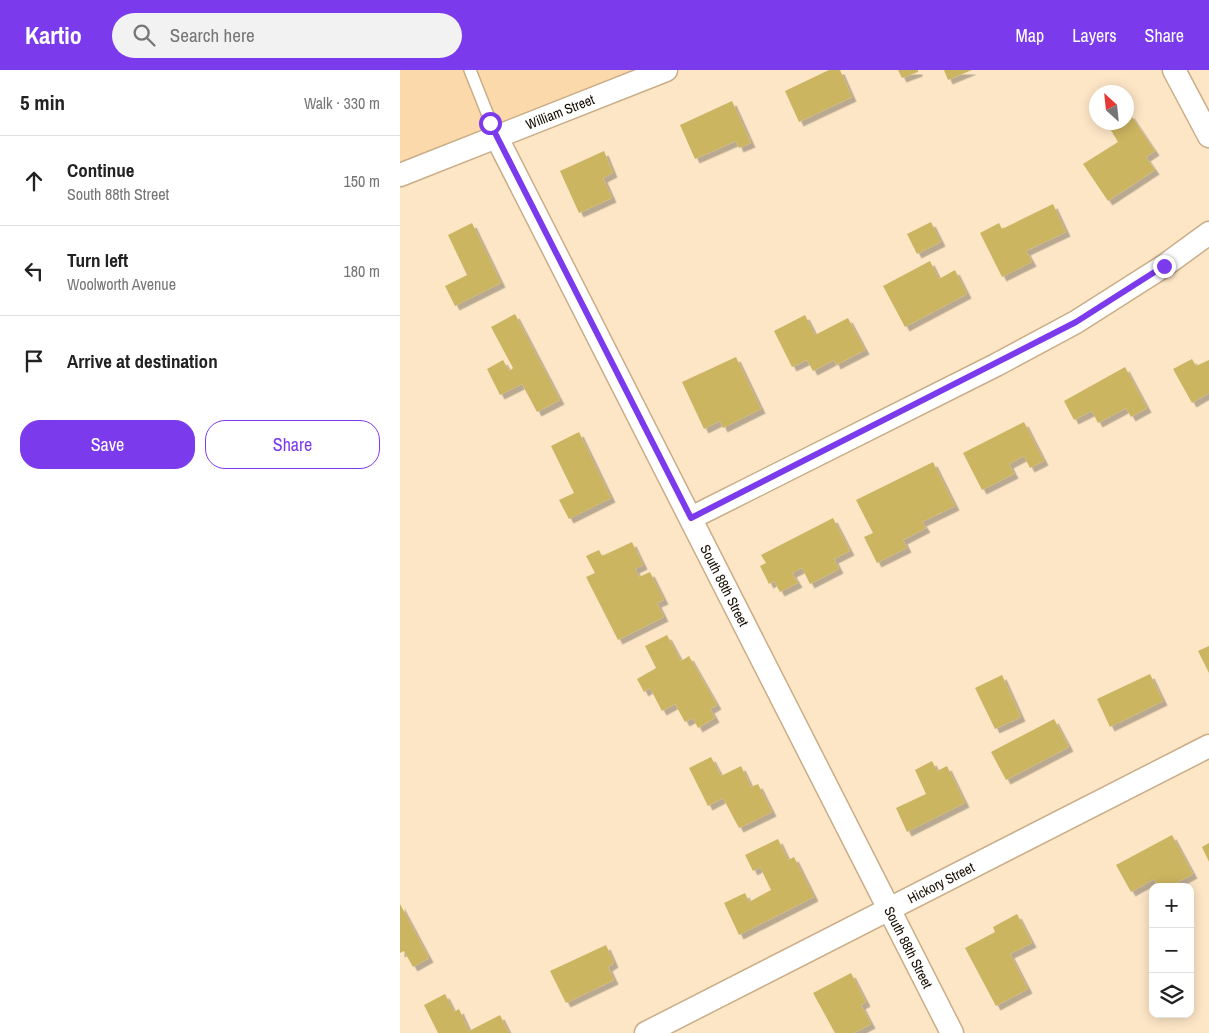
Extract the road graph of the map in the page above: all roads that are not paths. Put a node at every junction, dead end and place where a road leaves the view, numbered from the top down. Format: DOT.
graph roads {
  1 [pos="470,70"];
  2 [pos="666,70"];
  3 [pos="1174,70"];
  4 [pos="1209,136"];
  5 [pos="497,138"];
  6 [pos="400,175"];
  7 [pos="1209,233"];
  8 [pos="691,518"];
  9 [pos="1209,746"];
  10 [pos="889,909"];
  11 [pos="646,1033"];
  12 [pos="952,1033"];
  1 -- 5 [label="lane"];
  2 -- 5 [label="street, William Street"];
  3 -- 4 [label="street"];
  5 -- 6 [label="street, William Street"];
  5 -- 8 [label="street, South 88th Street"];
  7 -- 8 [label="street"];
  8 -- 10 [label="street, South 88th Street"];
  9 -- 10 [label="street, Hickory Street"];
  10 -- 11 [label="street, Hickory Street"];
  10 -- 12 [label="street, South 88th Street"];
}
